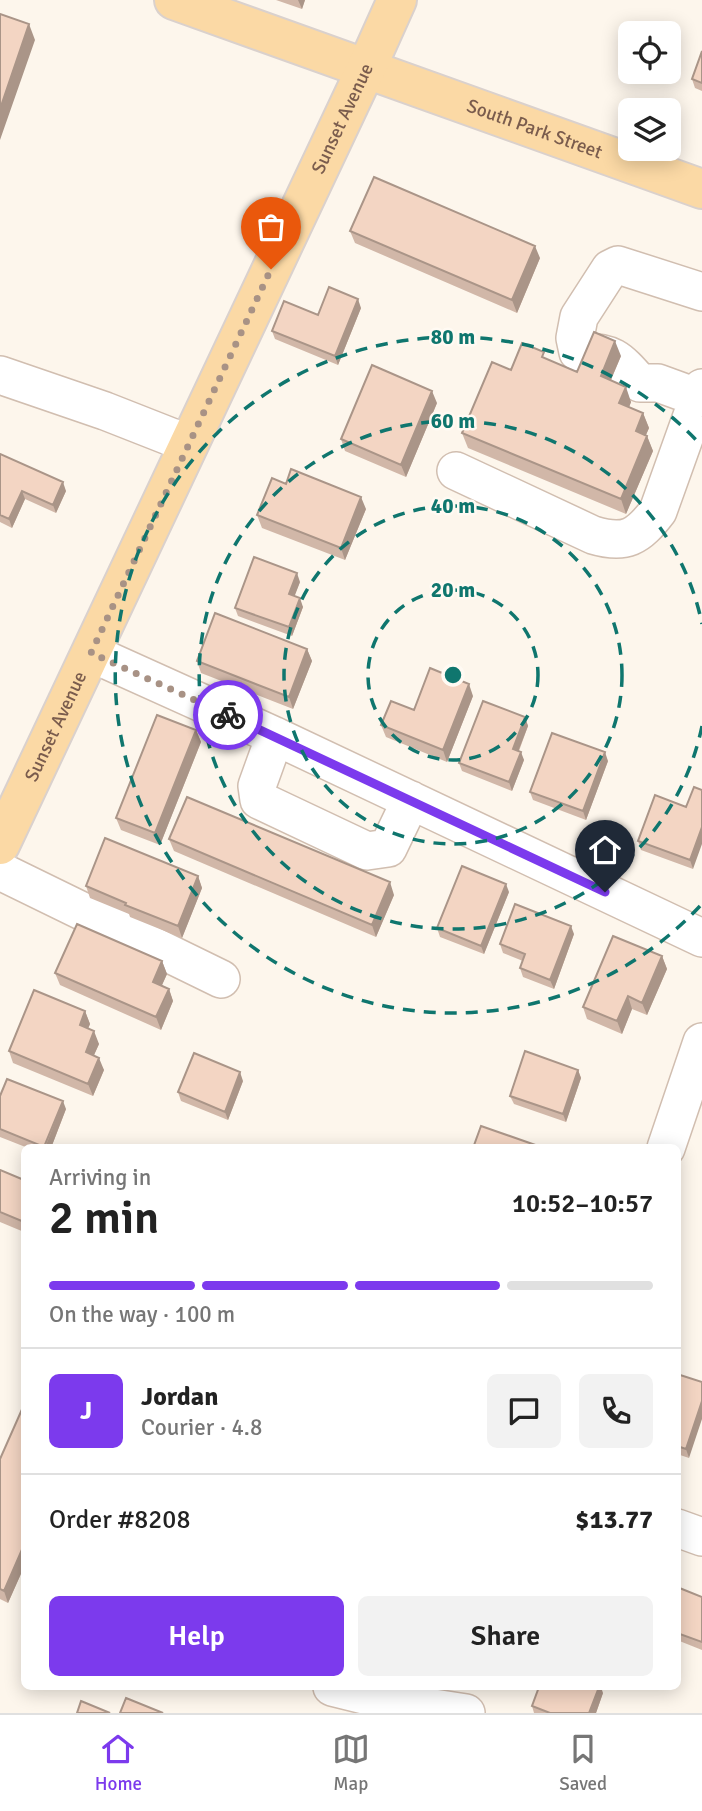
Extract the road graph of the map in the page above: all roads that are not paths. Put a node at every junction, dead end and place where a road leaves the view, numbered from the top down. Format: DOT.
graph roads {
  1 [pos="174,0"];
  2 [pos="397,0"];
  3 [pos="366,69"];
  4 [pos="702,189"];
  5 [pos="702,292"];
  6 [pos="0,375"];
  7 [pos="700,393"];
  8 [pos="189,444"];
  9 [pos="456,471"];
  10 [pos="91,653"];
  11 [pos="275,736"];
  12 [pos="411,800"];
  13 [pos="4,827"];
  14 [pos="0,871"];
  15 [pos="702,938"];
  16 [pos="221,979"];
  17 [pos="702,1042"];
  18 [pos="667,1144"];
  19 [pos="681,1530"];
  20 [pos="702,1538"];
  21 [pos="344,1690"];
  22 [pos="479,1690"];
  23 [pos="469,1713"];
  1 -- 3 [label="main road, South Park Street"];
  2 -- 3 [label="main road, Sunset Avenue"];
  3 -- 4 [label="main road, South Park Street"];
  3 -- 8 [label="main road, Sunset Avenue"];
  5 -- 7 [label="street"];
  6 -- 8 [label="street"];
  7 -- 9 [label="street"];
  8 -- 10 [label="main road, Sunset Avenue"];
  10 -- 11 [label="street"];
  10 -- 13 [label="main road, Sunset Avenue"];
  11 -- 12 [label="street"];
  11 -- 12 [label="street"];
  12 -- 15 [label="street"];
  14 -- 16 [label="street"];
  17 -- 18 [label="street"];
  19 -- 20 [label="street"];
  21 -- 23 [label="street"];
  22 -- 23 [label="street"];
}
